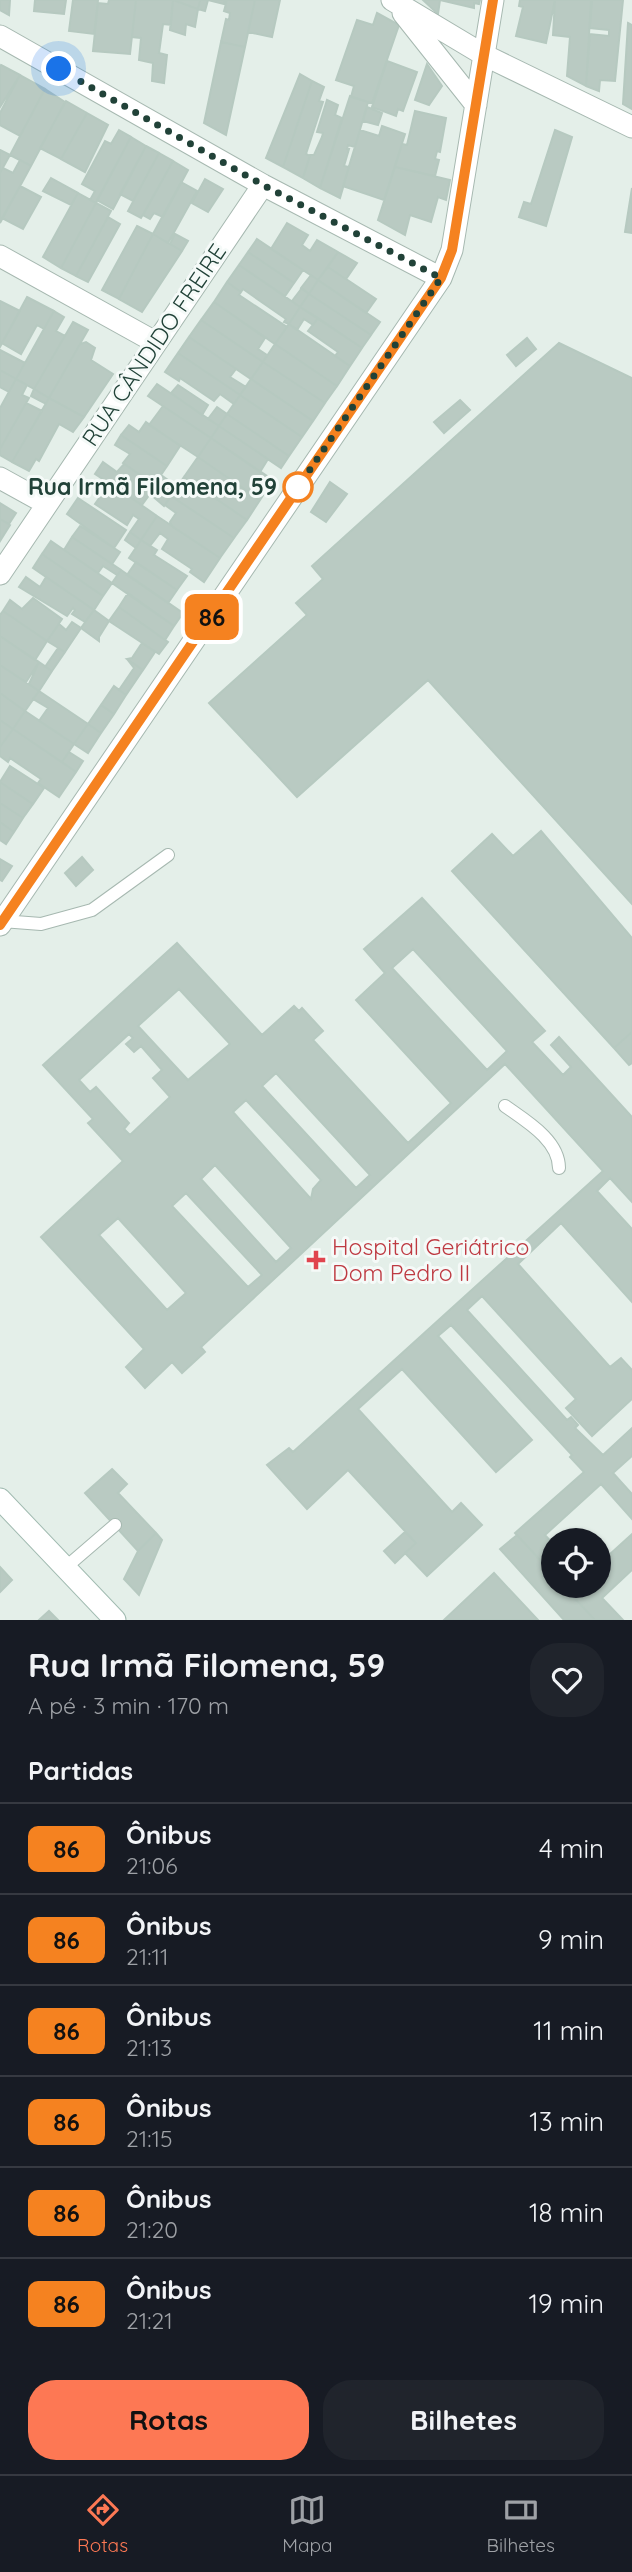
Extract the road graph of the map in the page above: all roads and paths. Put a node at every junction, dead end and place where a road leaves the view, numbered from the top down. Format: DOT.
graph roads {
  1 [pos="393,0"];
  2 [pos="493,0"];
  3 [pos="0,36"];
  4 [pos="484,55"];
  5 [pos="476,105"];
  6 [pos="632,127"];
  7 [pos="263,185"];
  8 [pos="0,256"];
  9 [pos="441,278"];
  10 [pos="155,342"];
  11 [pos="0,478"];
  12 [pos="47,504"];
  13 [pos="0,574"];
  14 [pos="168,855"];
  15 [pos="1,922"];
  16 [pos="505,1107"];
  17 [pos="559,1168"];
  18 [pos="0,1499"];
  19 [pos="115,1525"];
  20 [pos="65,1568"];
  21 [pos="116,1620"];
  1 -- 4 [label="street"];
  1 -- 5 [label="street"];
  2 -- 4 [label="street"];
  3 -- 7 [label="street"];
  4 -- 5 [label="street"];
  4 -- 6 [label="street"];
  5 -- 9 [label="street"];
  7 -- 9 [label="street"];
  7 -- 10 [label="street, RUA CÂNDIDO FREIRE"];
  8 -- 10 [label="street"];
  9 -- 15 [label="street"];
  10 -- 12 [label="street, RUA CÂNDIDO FREIRE"];
  11 -- 12 [label="street"];
  12 -- 13 [label="street, RUA CÂNDIDO FREIRE"];
  14 -- 15 [label="lane"];
  16 -- 17 [label="lane"];
  18 -- 20 [label="street"];
  19 -- 20 [label="lane"];
  20 -- 21 [label="street"];
}
